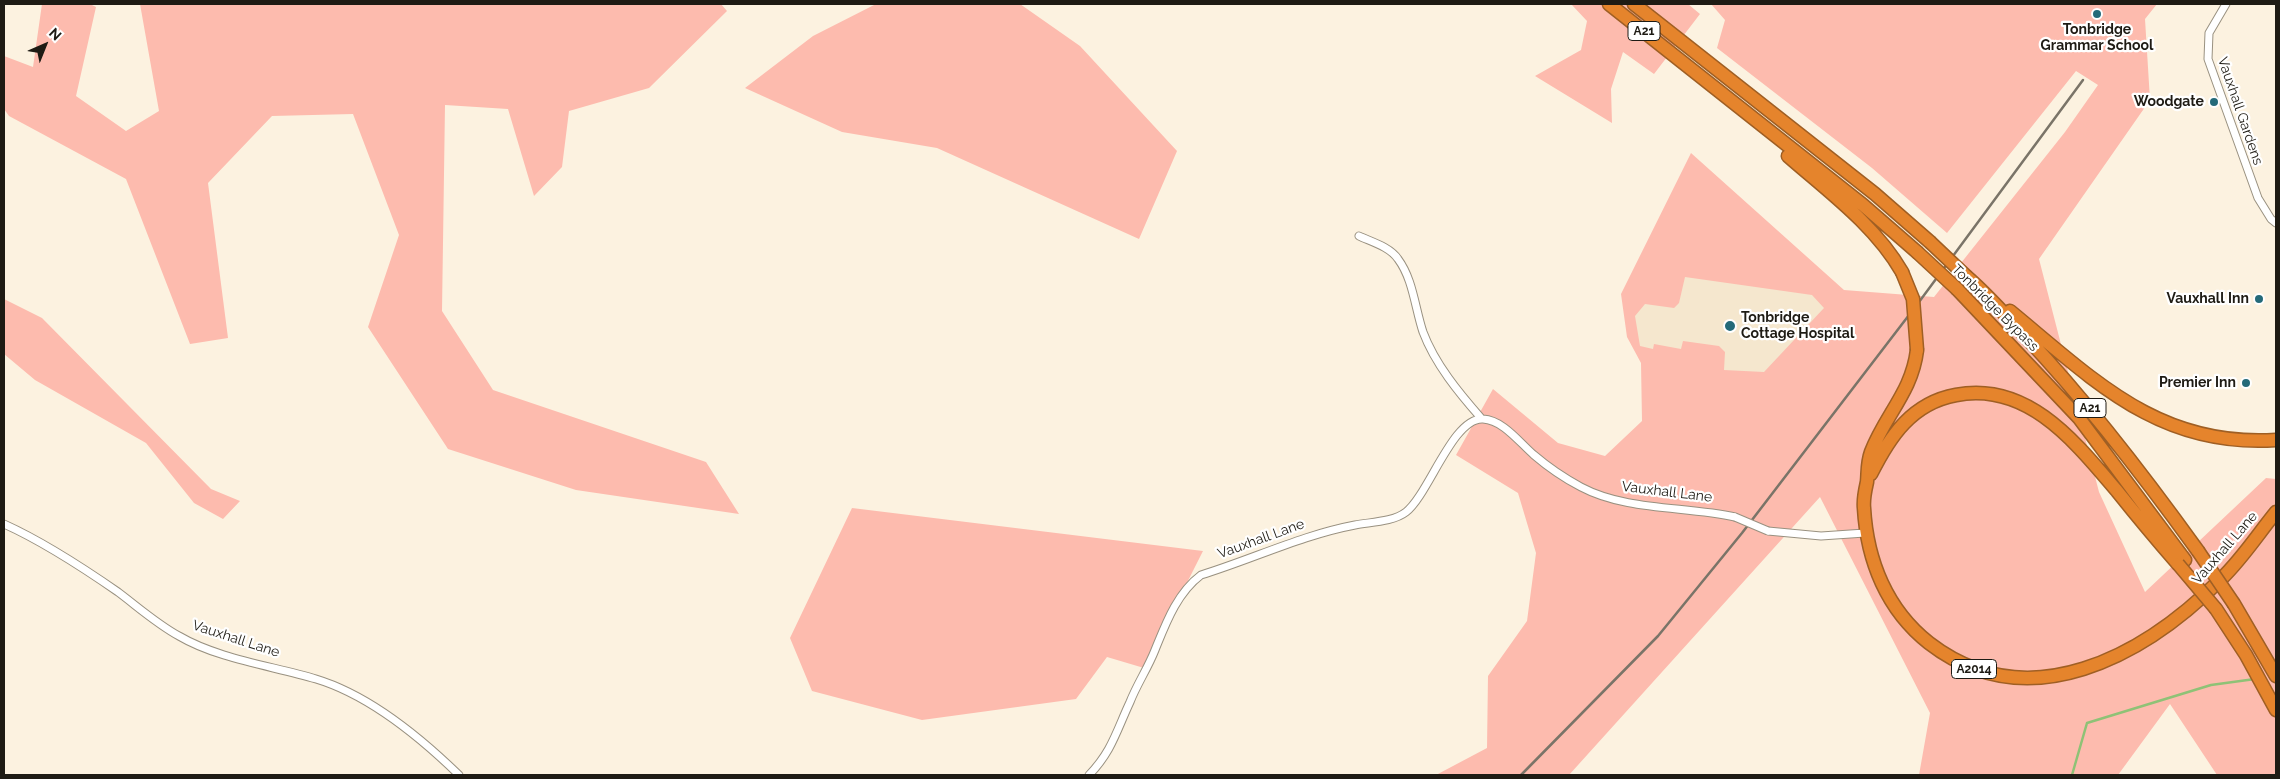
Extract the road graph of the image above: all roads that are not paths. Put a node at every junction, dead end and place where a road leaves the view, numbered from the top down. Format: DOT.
graph roads {
  1 [pos="1609,4"];
  2 [pos="1634,4"];
  3 [pos="2226,4"];
  4 [pos="1696,72"];
  5 [pos="2276,223"];
  6 [pos="1359,236"];
  7 [pos="1969,278"];
  8 [pos="1481,418"];
  9 [pos="2276,440"];
  10 [pos="1867,481"];
  11 [pos="2276,512"];
  12 [pos="4,524"];
  13 [pos="1865,533"];
  14 [pos="2182,562"];
  15 [pos="2276,676"];
  16 [pos="2276,710"];
  17 [pos="460,775"];
  18 [pos="1089,775"];
  1 -- 4 [label="highway, Tonbridge Bypass / A21"];
  2 -- 7 [label="highway, Tonbridge Bypass / A21, bridge"];
  3 -- 5 [label="street, Vauxhall Gardens"];
  4 -- 10 [label="highway, bridge"];
  4 -- 14 [label="highway, Tonbridge Bypass / A21, bridge"];
  6 -- 8 [label="street"];
  7 -- 9 [label="highway"];
  7 -- 15 [label="highway, Tonbridge Bypass / A21, bridge"];
  8 -- 13 [label="street, Vauxhall Lane, bridge"];
  8 -- 18 [label="street, Vauxhall Lane"];
  10 -- 13 [label="highway"];
  10 -- 14 [label="highway"];
  11 -- 13 [label="highway, Vauxhall Lane / A2014"];
  12 -- 17 [label="street, Vauxhall Lane"];
  14 -- 16 [label="highway, bridge"];
}
